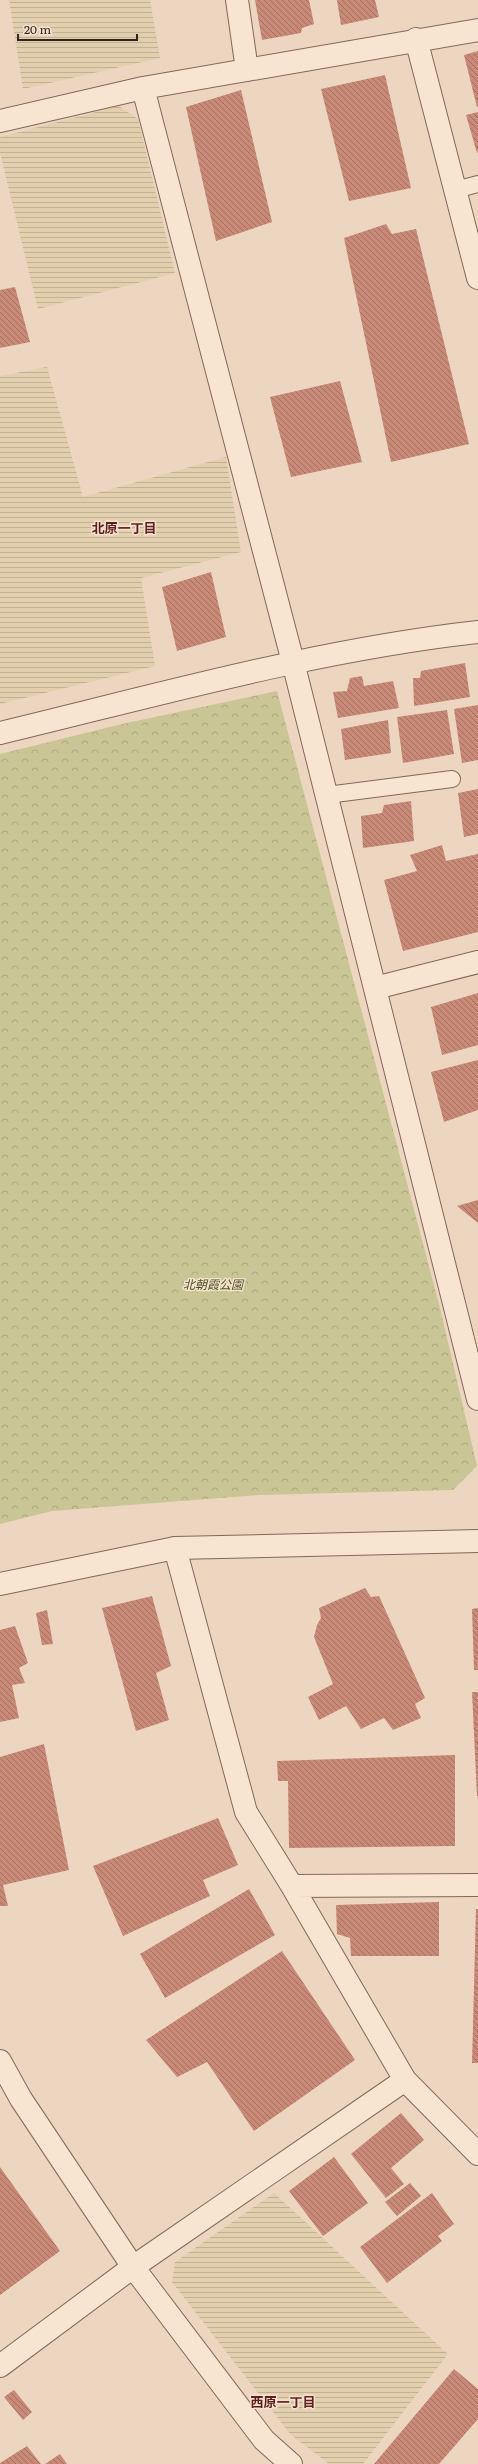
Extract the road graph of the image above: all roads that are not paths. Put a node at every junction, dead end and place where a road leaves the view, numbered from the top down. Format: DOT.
graph roads {
  1 [pos="237,0"];
  2 [pos="478,30"];
  3 [pos="416,39"];
  4 [pos="247,70"];
  5 [pos="143,88"];
  6 [pos="0,121"];
  7 [pos="478,184"];
  8 [pos="455,190"];
  9 [pos="478,278"];
  10 [pos="478,632"];
  11 [pos="294,662"];
  12 [pos="0,733"];
  13 [pos="452,779"];
  14 [pos="327,795"];
  15 [pos="478,962"];
  16 [pos="375,988"];
  17 [pos="478,1399"];
  18 [pos="478,1541"];
  19 [pos="176,1548"];
  20 [pos="0,1584"];
  21 [pos="478,1885"];
  22 [pos="292,1886"];
  23 [pos="0,2061"];
  24 [pos="405,2080"];
  25 [pos="478,2154"];
  26 [pos="133,2267"];
  27 [pos="0,2366"];
  28 [pos="291,2464"];
  1 -- 4 [label="street"];
  2 -- 3 [label="street"];
  3 -- 4 [label="street"];
  3 -- 8 [label="street"];
  4 -- 5 [label="street"];
  5 -- 6 [label="street"];
  5 -- 11 [label="street"];
  7 -- 8 [label="lane"];
  8 -- 9 [label="street"];
  10 -- 11 [label="street"];
  11 -- 12 [label="street"];
  11 -- 14 [label="street"];
  13 -- 14 [label="lane"];
  14 -- 16 [label="street"];
  15 -- 16 [label="street"];
  16 -- 17 [label="street"];
  18 -- 19 [label="street"];
  19 -- 20 [label="street"];
  19 -- 22 [label="street"];
  21 -- 22 [label="street"];
  22 -- 24 [label="street"];
  23 -- 26 [label="street"];
  24 -- 25 [label="street"];
  24 -- 26 [label="street"];
  26 -- 27 [label="street"];
  26 -- 28 [label="street"];
}
